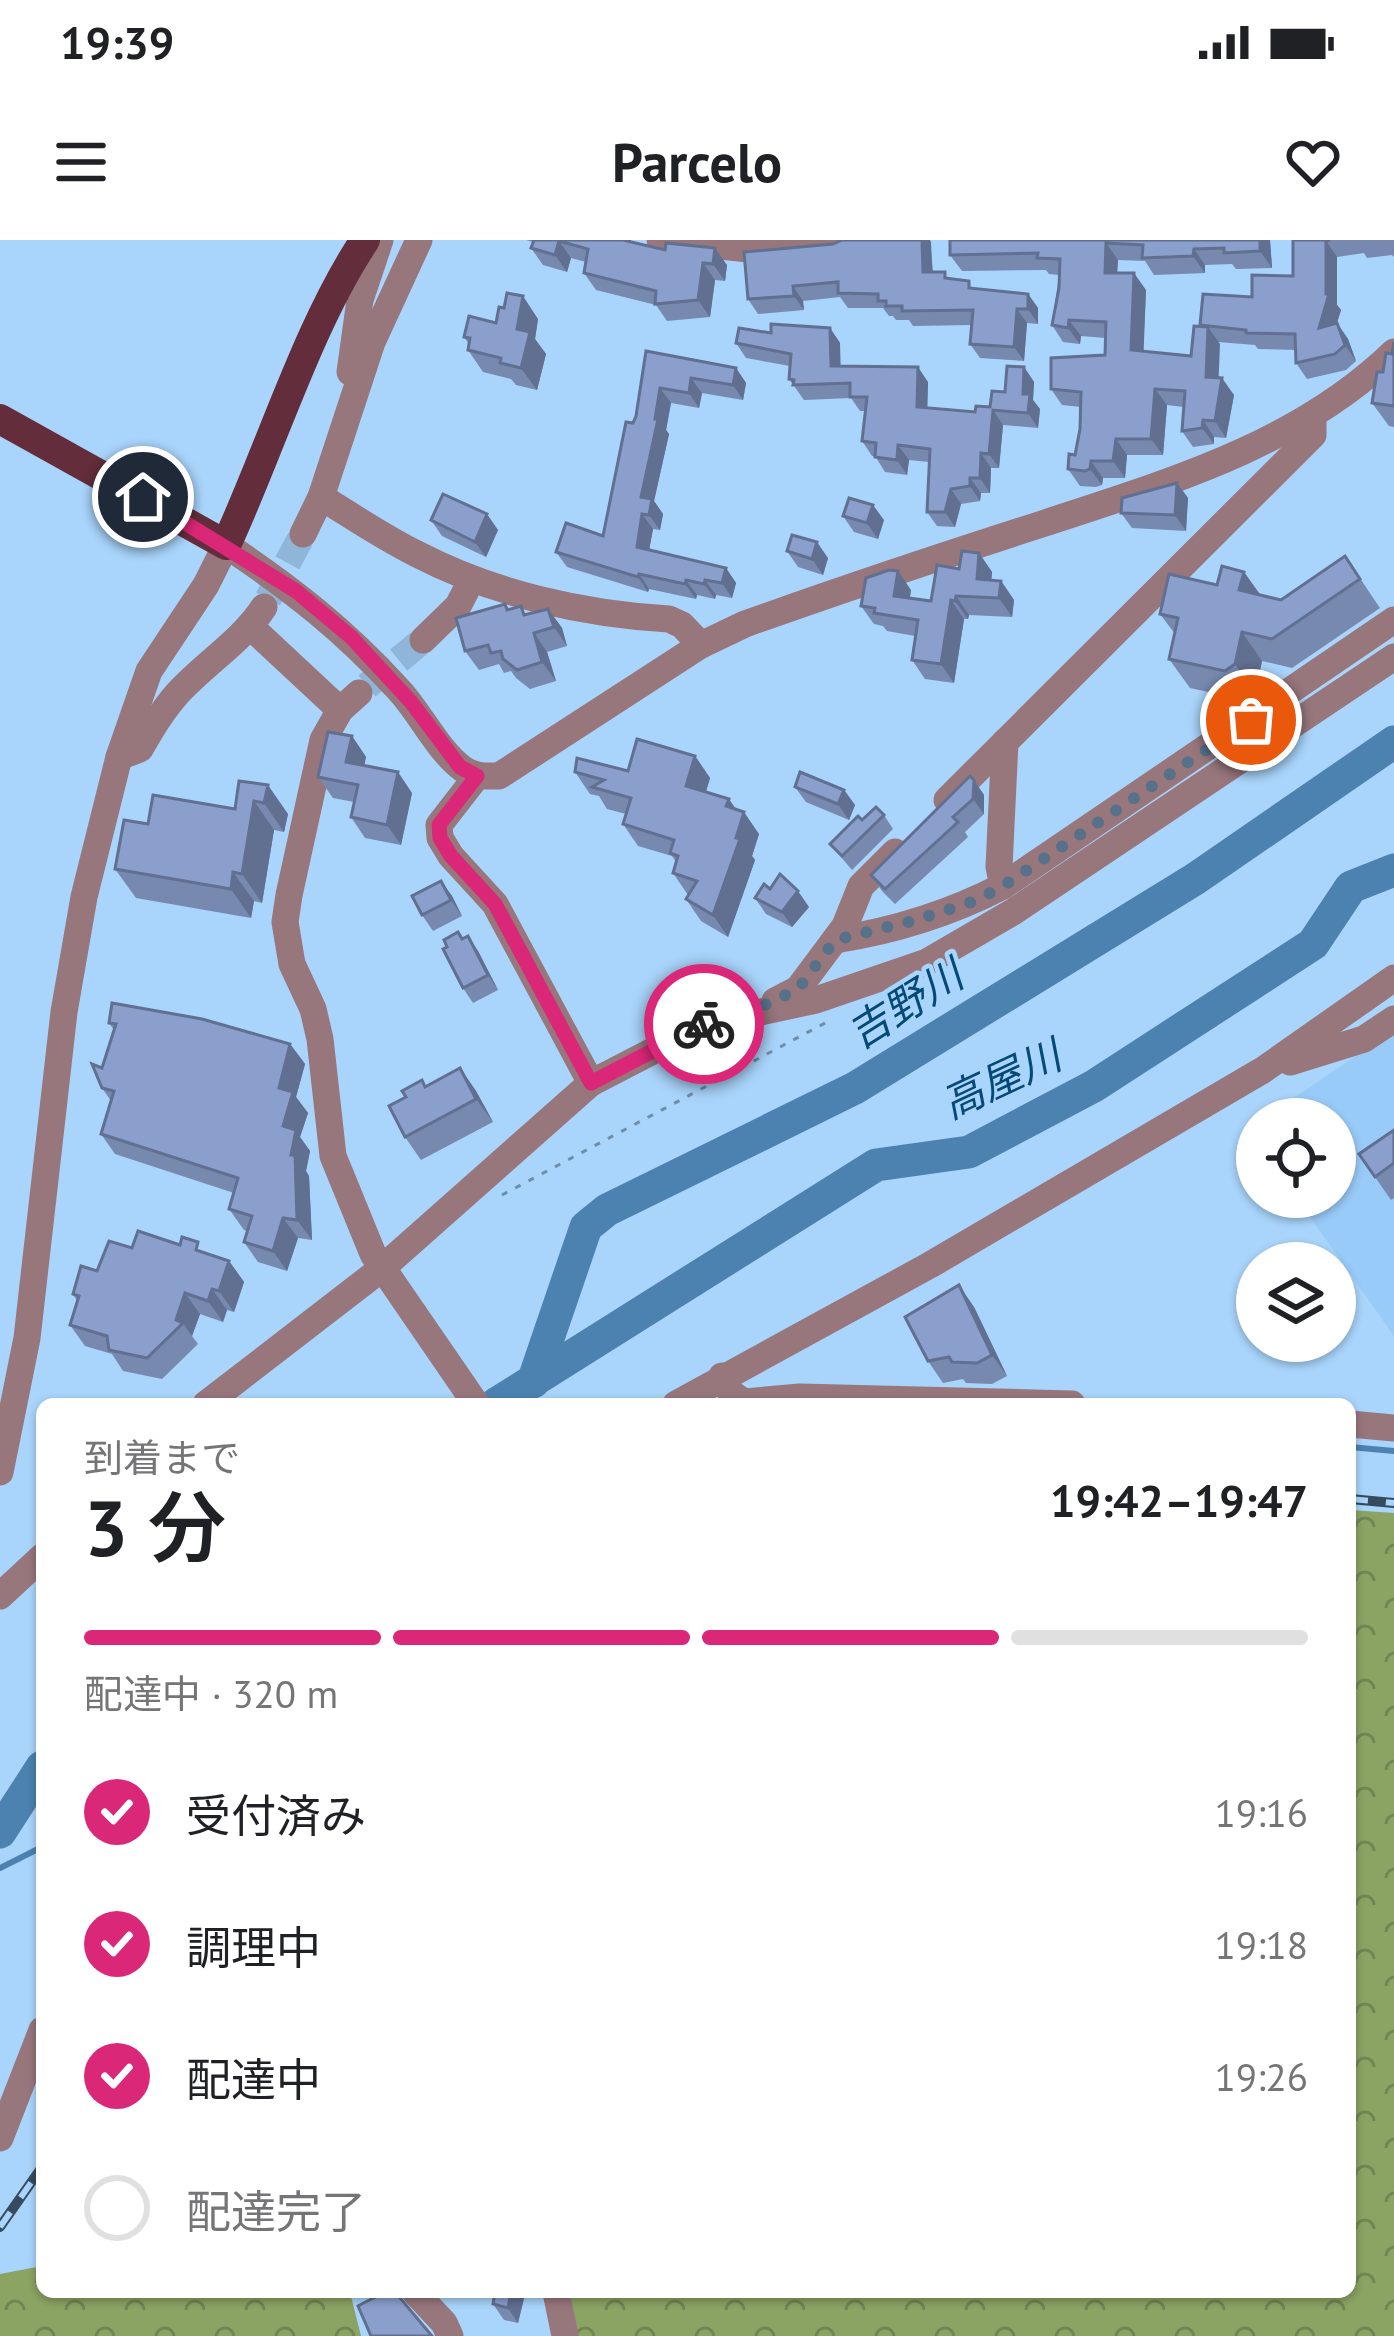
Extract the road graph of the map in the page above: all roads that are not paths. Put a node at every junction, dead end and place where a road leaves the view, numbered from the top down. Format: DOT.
graph roads {
  1 [pos="365,240"];
  2 [pos="380,240"];
  3 [pos="419,240"];
  4 [pos="660,240"];
  5 [pos="839,240"];
  6 [pos="1394,352"];
  7 [pos="352,406"];
  8 [pos="1313,415"];
  9 [pos="0,419"];
  10 [pos="320,497"];
  11 [pos="303,534"];
  12 [pos="226,545"];
  13 [pos="472,579"];
  14 [pos="1394,620"];
  15 [pos="423,640"];
  16 [pos="701,645"];
  17 [pos="1394,657"];
  18 [pos="1005,742"];
  19 [pos="119,757"];
  20 [pos="477,776"];
  21 [pos="1003,886"];
  22 [pos="835,940"];
  23 [pos="1394,978"];
  24 [pos="754,1010"];
  25 [pos="1394,1019"];
  26 [pos="1263,1070"];
  27 [pos="591,1083"];
  28 [pos="384,1272"];
  29 [pos="722,1376"];
  30 [pos="214,1398"];
  31 [pos="472,1398"];
  32 [pos="686,1398"];
  33 [pos="738,1398"];
  34 [pos="789,1398"];
  35 [pos="839,1398"];
  36 [pos="1356,1425"];
  37 [pos="1394,1428"];
  38 [pos="0,1472"];
  39 [pos="36,1563"];
  40 [pos="0,1596"];
  41 [pos="36,2045"];
  42 [pos="0,2138"];
  43 [pos="421,2298"];
  44 [pos="557,2298"];
  45 [pos="450,2336"];
  46 [pos="565,2336"];
  1 -- 12 [label="main road"];
  2 -- 7 [label="street"];
  3 -- 7 [label="street"];
  4 -- 5 [label="street"];
  6 -- 8 [label="street"];
  7 -- 10 [label="street"];
  8 -- 16 [label="street"];
  8 -- 18 [label="street"];
  9 -- 12 [label="main road"];
  10 -- 11 [label="street"];
  10 -- 13 [label="street"];
  12 -- 19 [label="street"];
  12 -- 20 [label="street"];
  13 -- 15 [label="street"];
  13 -- 16 [label="street"];
  14 -- 21 [label="street"];
  16 -- 20 [label="street"];
  17 -- 24 [label="street"];
  18 -- 21 [label="street"];
  18 -- 22 [label="street"];
  19 -- 28 [label="street"];
  19 -- 38 [label="street"];
  20 -- 27 [label="street"];
  21 -- 22 [label="street"];
  22 -- 24 [label="street"];
  23 -- 26 [label="street"];
  24 -- 27 [label="street"];
  25 -- 26 [label="street"];
  26 -- 29 [label="street"];
  27 -- 28 [label="street"];
  28 -- 30 [label="street"];
  28 -- 31 [label="street"];
  29 -- 32 [label="street"];
  29 -- 33 [label="street"];
  34 -- 35 [label="street"];
  36 -- 37 [label="street"];
  39 -- 40 [label="street"];
  41 -- 42 [label="street"];
  43 -- 45 [label="street"];
  44 -- 46 [label="street"];
}
